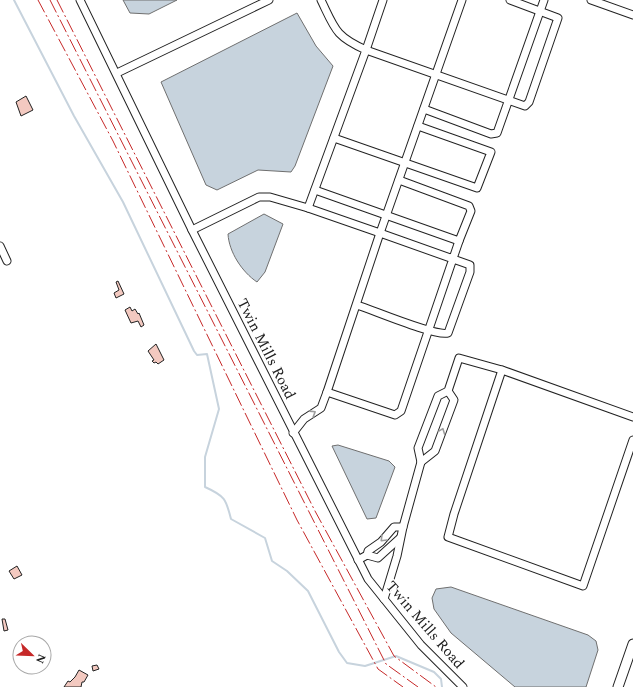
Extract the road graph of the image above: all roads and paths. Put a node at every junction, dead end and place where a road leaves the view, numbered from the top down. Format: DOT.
graph roads {
  1 [pos="80,0"];
  2 [pos="269,0"];
  3 [pos="321,0"];
  4 [pos="383,0"];
  5 [pos="462,0"];
  6 [pos="510,0"];
  7 [pos="544,0"];
  8 [pos="591,0"];
  9 [pos="540,10"];
  10 [pos="633,15"];
  11 [pos="366,50"];
  12 [pos="117,73"];
  13 [pos="437,74"];
  14 [pos="508,101"];
  15 [pos="424,110"];
  16 [pos="418,126"];
  17 [pos="334,138"];
  18 [pos="405,164"];
  19 [pos="399,180"];
  20 [pos="315,190"];
  21 [pos="308,208"];
  22 [pos="387,215"];
  23 [pos="192,230"];
  24 [pos="380,233"];
  25 [pos="459,241"];
  26 [pos="0,246"];
  27 [pos="453,258"];
  28 [pos="7,261"];
  29 [pos="356,305"];
  30 [pos="429,330"];
  31 [pos="502,370"];
  32 [pos="448,391"];
  33 [pos="327,392"];
  34 [pos="633,417"];
  35 [pos="293,433"];
  36 [pos="633,440"];
  37 [pos="421,462"];
  38 [pos="403,527"];
  39 [pos="400,538"];
  40 [pos="367,555"];
  41 [pos="358,560"];
  42 [pos="384,599"];
  43 [pos="633,644"];
  44 [pos="463,687"];
  45 [pos="618,687"];
  1 -- 12 [label="street, Twin Mills Road"];
  2 -- 12 [label="street"];
  3 -- 11 [label="street"];
  4 -- 11 [label="street"];
  5 -- 13 [label="street"];
  6 -- 9 [label="street"];
  7 -- 9 [label="street"];
  8 -- 10 [label="street"];
  9 -- 14 [label="street"];
  9 -- 14 [label="street"];
  11 -- 13 [label="street"];
  11 -- 17 [label="street"];
  12 -- 23 [label="street, Twin Mills Road"];
  13 -- 14 [label="street"];
  13 -- 15 [label="street"];
  14 -- 15 [label="street"];
  15 -- 16 [label="street"];
  16 -- 18 [label="street"];
  16 -- 18 [label="street"];
  17 -- 18 [label="street"];
  17 -- 20 [label="street"];
  18 -- 19 [label="street"];
  19 -- 22 [label="street"];
  19 -- 25 [label="street"];
  20 -- 21 [label="street"];
  20 -- 22 [label="street"];
  21 -- 23 [label="street"];
  21 -- 24 [label="street"];
  22 -- 24 [label="street"];
  22 -- 25 [label="street"];
  23 -- 35 [label="street, Twin Mills Road"];
  24 -- 27 [label="street"];
  24 -- 29 [label="street"];
  25 -- 27 [label="street"];
  26 -- 28 [label="street"];
  27 -- 30 [label="street"];
  27 -- 30 [label="street"];
  29 -- 30 [label="street"];
  29 -- 33 [label="street"];
  30 -- 33 [label="street"];
  31 -- 32 [label="street"];
  31 -- 34 [label="street"];
  31 -- 36 [label="street"];
  32 -- 37 [label="street"];
  37 -- 32 [label="street, one-way"];
  35 -- 33 [label="street, one-way"];
  35 -- 41 [label="street, Twin Mills Road"];
  37 -- 38 [label="street"];
  38 -- 39 [label="street"];
  38 -- 40 [label="street, one-way"];
  39 -- 40 [label="street"];
  39 -- 42 [label="street"];
  40 -- 41 [label="street"];
  41 -- 42 [label="street, Twin Mills Road"];
  42 -- 44 [label="street, Twin Mills Road"];
  43 -- 45 [label="main road"];
}
